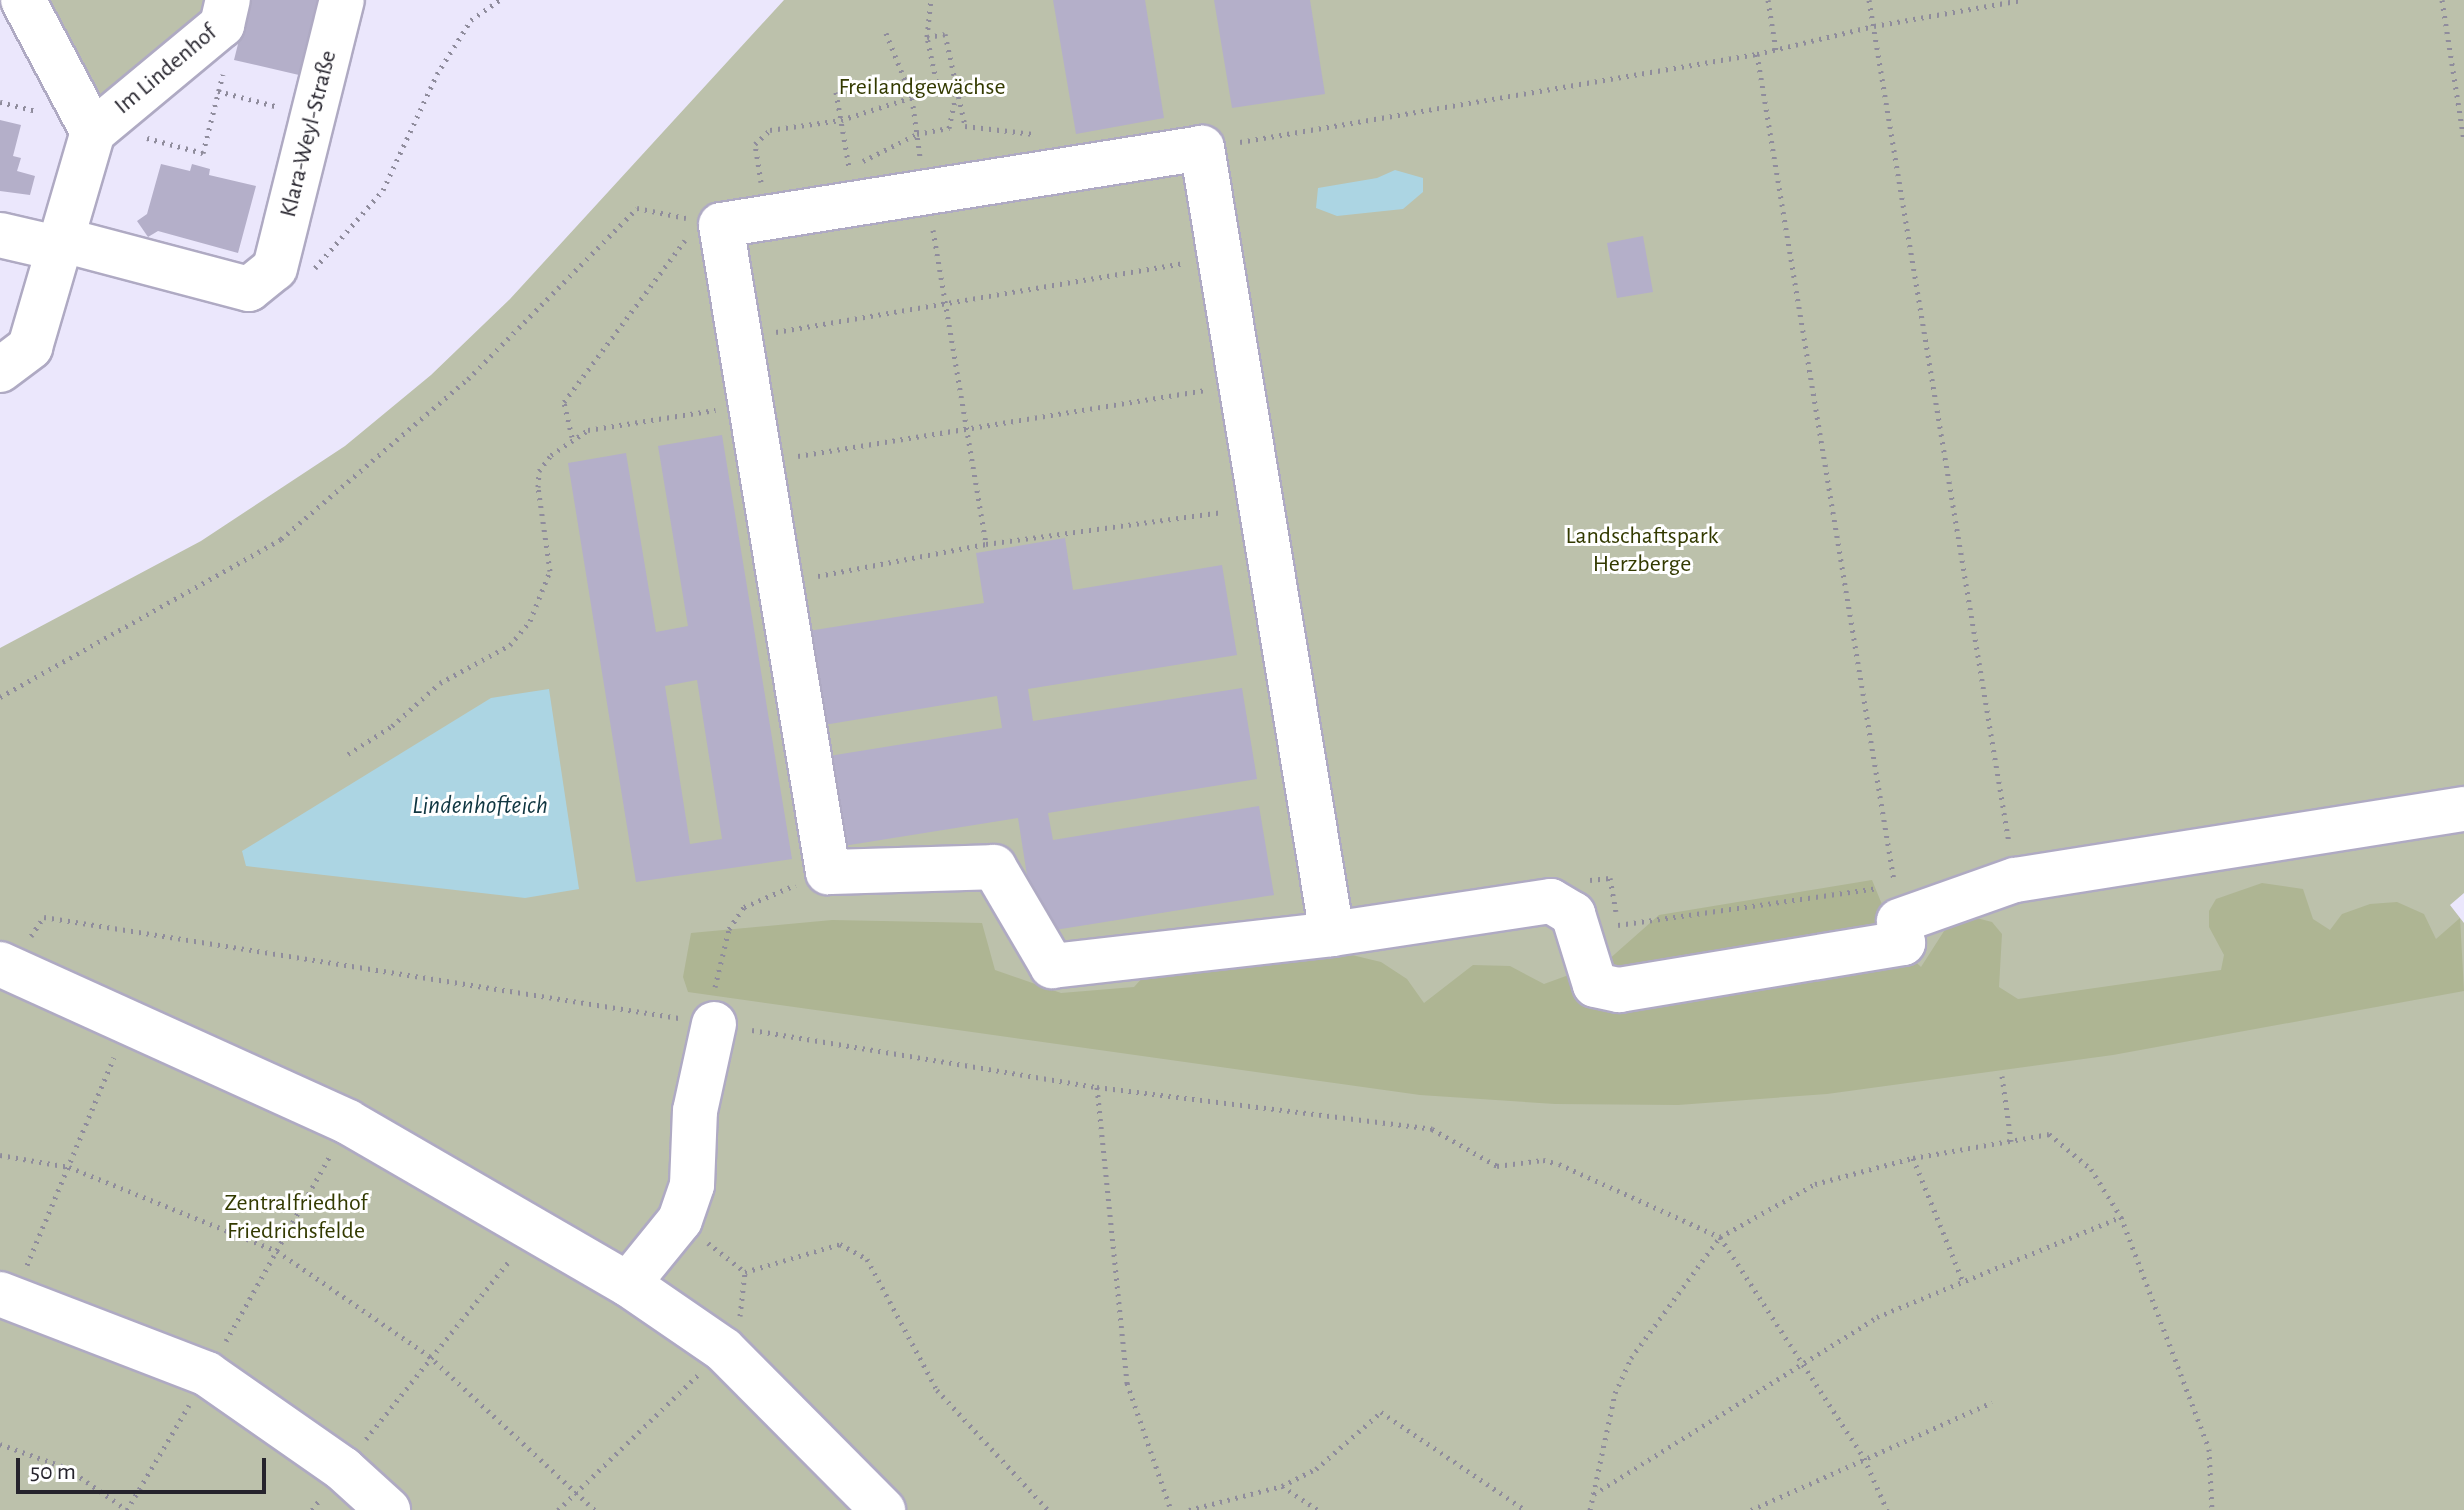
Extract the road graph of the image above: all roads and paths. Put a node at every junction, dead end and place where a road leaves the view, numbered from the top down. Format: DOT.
graph roads {
  1 [pos="23,0"];
  2 [pos="228,0"];
  3 [pos="342,0"];
  4 [pos="500,0"];
  5 [pos="931,0"];
  6 [pos="1768,0"];
  7 [pos="1869,0"];
  8 [pos="2022,0"];
  9 [pos="2442,0"];
  10 [pos="1874,26"];
  11 [pos="886,33"];
  12 [pos="927,37"];
  13 [pos="1776,50"];
  14 [pos="1757,54"];
  15 [pos="938,89"];
  16 [pos="218,91"];
  17 [pos="836,92"];
  18 [pos="957,94"];
  19 [pos="912,98"];
  20 [pos="316,106"];
  21 [pos="841,120"];
  22 [pos="93,132"];
  23 [pos="917,134"];
  24 [pos="2464,141"];
  25 [pos="1202,148"];
  26 [pos="849,168"];
  27 [pos="835,171"];
  28 [pos="1042,172"];
  29 [pos="925,192"];
  30 [pos="768,194"];
  31 [pos="710,222"];
  32 [pos="0,235"];
  33 [pos="61,244"];
  34 [pos="1189,262"];
  35 [pos="275,268"];
  36 [pos="947,304"];
  37 [pos="740,338"];
  38 [pos="0,370"];
  39 [pos="1219,387"];
  40 [pos="751,404"];
  41 [pos="967,429"];
  42 [pos="572,437"];
  43 [pos="761,462"];
  44 [pos="1228,511"];
  45 [pos="986,544"];
  46 [pos="783,587"];
  47 [pos="0,697"];
  48 [pos="348,754"];
  49 [pos="2464,809"];
  50 [pos="828,872"];
  51 [pos="2015,880"];
  52 [pos="1894,886"];
  53 [pos="1332,934"];
  54 [pos="5,965"];
  55 [pos="714,1024"];
  56 [pos="114,1056"];
  57 [pos="2002,1076"];
  58 [pos="1097,1087"];
  59 [pos="2011,1141"];
  60 [pos="336,1144"];
  61 [pos="0,1155"];
  62 [pos="1913,1158"];
  63 [pos="69,1167"];
  64 [pos="2121,1217"];
  65 [pos="538,1228"];
  66 [pos="1720,1237"];
  67 [pos="277,1251"];
  68 [pos="1963,1282"];
  69 [pos="628,1284"];
  70 [pos="7,1296"];
  71 [pos="724,1350"];
  72 [pos="429,1356"];
  73 [pos="1803,1362"];
  74 [pos="207,1374"];
  75 [pos="1992,1402"];
  76 [pos="666,1405"];
  77 [pos="0,1444"];
  78 [pos="1864,1458"];
  79 [pos="343,1469"];
  80 [pos="1282,1486"];
  81 [pos="577,1491"];
  82 [pos="1593,1495"];
  83 [pos="127,1510"];
  84 [pos="388,1510"];
  85 [pos="558,1510"];
  86 [pos="595,1510"];
  87 [pos="883,1510"];
  88 [pos="1048,1510"];
  89 [pos="1171,1510"];
  90 [pos="1189,1510"];
  91 [pos="1318,1510"];
  92 [pos="1525,1510"];
  93 [pos="1590,1510"];
  94 [pos="1751,1510"];
  95 [pos="1887,1510"];
  96 [pos="2212,1510"];
  1 -- 22 [label="street, Im Lindenhof"];
  2 -- 22 [label="street, Im Lindenhof"];
  3 -- 20 [label="street, Klara-Weyl-Straße"];
  4 -- 35 [label="path"];
  5 -- 12 [label="path"];
  6 -- 13 [label="path"];
  7 -- 10 [label="path"];
  8 -- 10 [label="path"];
  9 -- 24 [label="path"];
  10 -- 13 [label="path"];
  10 -- 51 [label="path"];
  11 -- 19 [label="path"];
  12 -- 15 [label="path"];
  12 -- 18 [label="path"];
  13 -- 14 [label="path"];
  14 -- 25 [label="path"];
  14 -- 52 [label="path"];
  15 -- 18 [label="path"];
  15 -- 19 [label="path"];
  16 -- 20 [label="path"];
  17 -- 21 [label="path"];
  18 -- 23 [label="path"];
  18 -- 28 [label="path"];
  19 -- 21 [label="path"];
  19 -- 23 [label="path"];
  20 -- 35 [label="street, Klara-Weyl-Straße"];
  21 -- 26 [label="path"];
  21 -- 30 [label="path"];
  22 -- 33 [label="street, Im Lindenhof"];
  23 -- 26 [label="path"];
  23 -- 29 [label="path"];
  25 -- 28 [label="street"];
  25 -- 53 [label="street"];
  26 -- 27 [label="path"];
  28 -- 29 [label="street"];
  29 -- 30 [label="street"];
  29 -- 36 [label="path"];
  30 -- 31 [label="street"];
  31 -- 37 [label="street"];
  31 -- 42 [label="path"];
  31 -- 47 [label="path"];
  32 -- 33 [label="street"];
  33 -- 35 [label="street"];
  33 -- 38 [label="street, Im Lindenhof"];
  34 -- 36 [label="path"];
  36 -- 37 [label="path"];
  36 -- 41 [label="path"];
  37 -- 40 [label="street"];
  39 -- 41 [label="path"];
  40 -- 42 [label="path"];
  40 -- 43 [label="street"];
  41 -- 43 [label="path"];
  41 -- 45 [label="path"];
  42 -- 48 [label="path"];
  43 -- 46 [label="street"];
  44 -- 45 [label="path"];
  45 -- 46 [label="path"];
  46 -- 50 [label="street"];
  49 -- 51 [label="street"];
  50 -- 53 [label="street"];
  50 -- 55 [label="path"];
  51 -- 53 [label="street"];
  54 -- 55 [label="path"];
  54 -- 65 [label="street"];
  55 -- 58 [label="path"];
  55 -- 69 [label="street"];
  56 -- 63 [label="path"];
  57 -- 59 [label="path"];
  58 -- 66 [label="path"];
  58 -- 89 [label="path"];
  59 -- 62 [label="path"];
  59 -- 64 [label="path"];
  60 -- 67 [label="path"];
  61 -- 63 [label="path"];
  62 -- 66 [label="path"];
  62 -- 68 [label="path"];
  63 -- 67 [label="path"];
  63 -- 70 [label="path"];
  64 -- 68 [label="path"];
  64 -- 96 [label="path"];
  65 -- 69 [label="street"];
  65 -- 72 [label="path"];
  66 -- 73 [label="path"];
  66 -- 82 [label="path"];
  67 -- 72 [label="path"];
  67 -- 74 [label="path"];
  68 -- 73 [label="path"];
  69 -- 71 [label="street"];
  70 -- 74 [label="street"];
  71 -- 87 [label="street"];
  71 -- 88 [label="path"];
  72 -- 79 [label="path"];
  72 -- 81 [label="path"];
  73 -- 78 [label="path"];
  73 -- 82 [label="path"];
  74 -- 79 [label="street"];
  74 -- 83 [label="path"];
  75 -- 78 [label="path"];
  76 -- 81 [label="path"];
  77 -- 83 [label="path"];
  78 -- 94 [label="path"];
  78 -- 95 [label="path"];
  79 -- 84 [label="street"];
  80 -- 90 [label="path"];
  80 -- 91 [label="path"];
  80 -- 92 [label="path"];
  81 -- 85 [label="path"];
  81 -- 86 [label="path"];
  82 -- 93 [label="path"];
}
